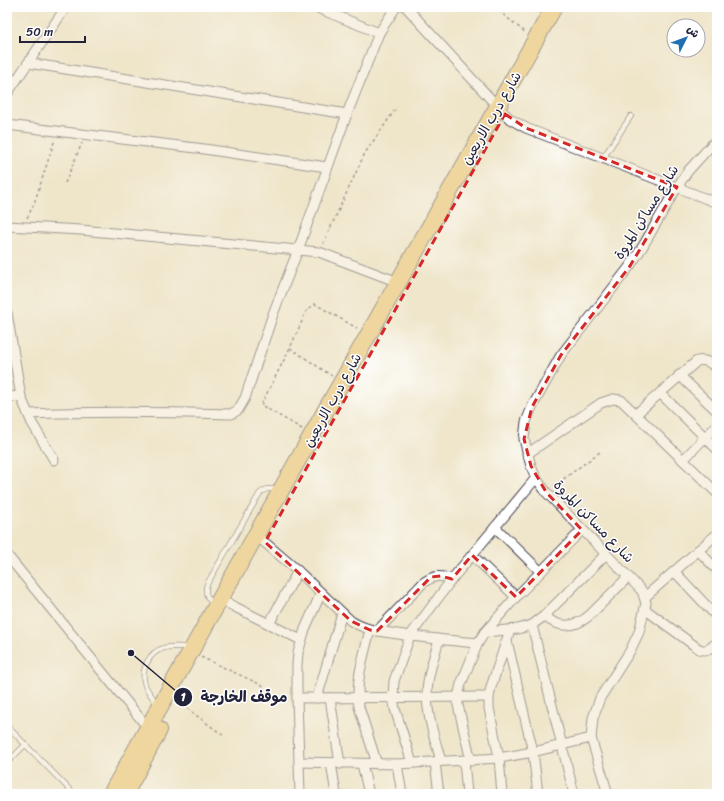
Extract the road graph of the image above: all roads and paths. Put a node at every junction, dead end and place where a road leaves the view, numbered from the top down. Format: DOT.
graph roads {
  1 [pos="66,7"];
  2 [pos="315,7"];
  3 [pos="396,7"];
  4 [pos="406,7"];
  5 [pos="494,7"];
  6 [pos="554,7"];
  7 [pos="566,7"];
  8 [pos="379,33"];
  9 [pos="535,40"];
  10 [pos="28,63"];
  11 [pos="7,94"];
  12 [pos="397,107"];
  13 [pos="501,110"];
  14 [pos="347,114"];
  15 [pos="631,116"];
  16 [pos="7,125"];
  17 [pos="58,132"];
  18 [pos="83,133"];
  19 [pos="717,139"];
  20 [pos="603,158"];
  21 [pos="327,167"];
  22 [pos="65,183"];
  23 [pos="677,187"];
  24 [pos="717,203"];
  25 [pos="7,226"];
  26 [pos="23,226"];
  27 [pos="298,250"];
  28 [pos="319,252"];
  29 [pos="398,282"];
  30 [pos="7,313"];
  31 [pos="368,335"];
  32 [pos="290,348"];
  33 [pos="717,369"];
  34 [pos="679,375"];
  35 [pos="342,383"];
  36 [pos="660,393"];
  37 [pos="7,396"];
  38 [pos="21,397"];
  39 [pos="331,410"];
  40 [pos="717,411"];
  41 [pos="28,414"];
  42 [pos="636,414"];
  43 [pos="717,425"];
  44 [pos="313,435"];
  45 [pos="705,437"];
  46 [pos="717,449"];
  47 [pos="600,452"];
  48 [pos="527,454"];
  49 [pos="54,460"];
  50 [pos="683,460"];
  51 [pos="536,478"];
  52 [pos="282,489"];
  53 [pos="546,492"];
  54 [pos="717,493"];
  55 [pos="495,527"];
  56 [pos="582,530"];
  57 [pos="717,534"];
  58 [pos="260,538"];
  59 [pos="698,550"];
  60 [pos="606,554"];
  61 [pos="7,555"];
  62 [pos="472,555"];
  63 [pos="298,570"];
  64 [pos="717,570"];
  65 [pos="674,571"];
  66 [pos="541,572"];
  67 [pos="628,577"];
  68 [pos="452,579"];
  69 [pos="321,593"];
  70 [pos="516,597"];
  71 [pos="645,597"];
  72 [pos="223,605"];
  73 [pos="646,610"];
  74 [pos="342,613"];
  75 [pos="544,616"];
  76 [pos="717,617"];
  77 [pos="268,624"];
  78 [pos="532,625"];
  79 [pos="374,630"];
  80 [pos="510,630"];
  81 [pos="485,632"];
  82 [pos="410,636"];
  83 [pos="301,640"];
  84 [pos="439,640"];
  85 [pos="507,640"];
  86 [pos="717,642"];
  87 [pos="478,643"];
  88 [pos="196,652"];
  89 [pos="266,688"];
  90 [pos="393,697"];
  91 [pos="427,697"];
  92 [pos="458,697"];
  93 [pos="489,697"];
  94 [pos="297,698"];
  95 [pos="317,698"];
  96 [pos="330,698"];
  97 [pos="357,698"];
  98 [pos="176,700"];
  99 [pos="159,708"];
  100 [pos="7,726"];
  101 [pos="148,728"];
  102 [pos="224,736"];
  103 [pos="591,738"];
  104 [pos="24,745"];
  105 [pos="561,745"];
  106 [pos="533,752"];
  107 [pos="499,758"];
  108 [pos="438,761"];
  109 [pos="468,761"];
  110 [pos="299,762"];
  111 [pos="7,763"];
  112 [pos="335,763"];
  113 [pos="412,763"];
  114 [pos="362,764"];
  115 [pos="377,764"];
  116 [pos="397,764"];
  117 [pos="74,794"];
  118 [pos="111,794"];
  119 [pos="124,794"];
  120 [pos="300,794"];
  121 [pos="336,794"];
  122 [pos="369,794"];
  123 [pos="402,794"];
  124 [pos="439,794"];
  125 [pos="467,794"];
  126 [pos="502,794"];
  127 [pos="540,794"];
  128 [pos="574,794"];
  129 [pos="608,794"];
  1 -- 10 [label="street"];
  2 -- 8 [label="street"];
  3 -- 8 [label="street"];
  4 -- 13 [label="street"];
  5 -- 9 [label="path"];
  6 -- 9 [label="highway, شارع درب الاربعين"];
  7 -- 13 [label="highway, شارع درب الاربعين"];
  8 -- 14 [label="street"];
  9 -- 13 [label="highway, شارع درب الاربعين"];
  10 -- 11 [label="street"];
  10 -- 14 [label="street"];
  12 -- 28 [label="path"];
  13 -- 20 [label="street"];
  13 -- 29 [label="highway, شارع درب الاربعين"];
  13 -- 39 [label="highway, شارع درب الاربعين"];
  14 -- 21 [label="street"];
  15 -- 20 [label="lane"];
  16 -- 17 [label="street"];
  17 -- 18 [label="street"];
  17 -- 26 [label="path"];
  18 -- 21 [label="street"];
  18 -- 22 [label="path"];
  19 -- 23 [label="street, شارع مساكن المروة"];
  20 -- 23 [label="street"];
  21 -- 27 [label="street"];
  23 -- 24 [label="street"];
  23 -- 48 [label="street, شارع مساكن المروة"];
  25 -- 26 [label="street"];
  26 -- 27 [label="street"];
  27 -- 28 [label="street"];
  27 -- 41 [label="street"];
  28 -- 29 [label="street"];
  29 -- 31 [label="highway, شارع درب الاربعين"];
  30 -- 38 [label="street"];
  31 -- 32 [label="path"];
  31 -- 35 [label="highway, شارع درب الاربعين"];
  32 -- 35 [label="path"];
  32 -- 44 [label="path"];
  33 -- 34 [label="street"];
  34 -- 36 [label="street"];
  34 -- 40 [label="street"];
  35 -- 39 [label="highway, شارع درب الاربعين"];
  36 -- 42 [label="street"];
  36 -- 45 [label="street"];
  37 -- 38 [label="street"];
  38 -- 41 [label="street"];
  39 -- 44 [label="highway, شارع درب الاربعين"];
  39 -- 58 [label="highway, شارع درب الاربعين"];
  41 -- 49 [label="street"];
  42 -- 48 [label="street"];
  42 -- 50 [label="street"];
  43 -- 45 [label="street"];
  44 -- 52 [label="highway, شارع درب الاربعين"];
  45 -- 46 [label="street"];
  45 -- 50 [label="street"];
  47 -- 53 [label="path"];
  48 -- 51 [label="street, شارع مساكن المروة"];
  50 -- 54 [label="street"];
  51 -- 53 [label="street, شارع مساكن المروة"];
  51 -- 55 [label="street"];
  52 -- 58 [label="highway, شارع درب الاربعين"];
  52 -- 72 [label="lane"];
  53 -- 56 [label="street, شارع مساكن المروة"];
  55 -- 62 [label="street"];
  55 -- 66 [label="street"];
  56 -- 60 [label="street, شارع مساكن المروة"];
  56 -- 66 [label="street"];
  57 -- 59 [label="street"];
  58 -- 63 [label="street"];
  58 -- 72 [label="highway, شارع درب الاربعين"];
  59 -- 64 [label="street"];
  59 -- 65 [label="street"];
  60 -- 67 [label="street, شارع مساكن المروة"];
  60 -- 75 [label="street"];
  61 -- 101 [label="street"];
  62 -- 68 [label="street"];
  62 -- 70 [label="street"];
  63 -- 69 [label="street"];
  63 -- 77 [label="street"];
  65 -- 71 [label="street"];
  65 -- 76 [label="street"];
  66 -- 70 [label="street"];
  67 -- 71 [label="street, شارع مساكن المروة"];
  67 -- 75 [label="street"];
  68 -- 79 [label="street"];
  68 -- 82 [label="street"];
  69 -- 74 [label="street"];
  69 -- 83 [label="street"];
  70 -- 81 [label="street"];
  71 -- 73 [label="street"];
  72 -- 77 [label="street"];
  72 -- 88 [label="highway, شارع درب الاربعين"];
  73 -- 86 [label="street"];
  73 -- 103 [label="street"];
  74 -- 79 [label="street"];
  74 -- 95 [label="street"];
  75 -- 78 [label="street"];
  77 -- 83 [label="street"];
  78 -- 80 [label="street"];
  78 -- 105 [label="street"];
  79 -- 82 [label="street"];
  79 -- 97 [label="street"];
  80 -- 81 [label="street"];
  80 -- 85 [label="street"];
  81 -- 87 [label="street"];
  82 -- 84 [label="street"];
  82 -- 90 [label="street"];
  83 -- 94 [label="street"];
  84 -- 87 [label="street"];
  84 -- 91 [label="street"];
  85 -- 93 [label="street"];
  85 -- 106 [label="street"];
  87 -- 92 [label="street"];
  88 -- 89 [label="path"];
  88 -- 98 [label="highway, شارع درب الاربعين"];
  88 -- 99 [label="highway, شارع درب الاربعين"];
  88 -- 99 [label="lane"];
  90 -- 91 [label="street"];
  90 -- 97 [label="street"];
  90 -- 113 [label="street"];
  91 -- 92 [label="street"];
  91 -- 108 [label="street"];
  92 -- 93 [label="street"];
  92 -- 109 [label="street"];
  93 -- 107 [label="street"];
  94 -- 95 [label="street"];
  94 -- 110 [label="street"];
  95 -- 96 [label="street"];
  96 -- 97 [label="street"];
  96 -- 112 [label="street"];
  97 -- 115 [label="street"];
  98 -- 102 [label="path"];
  98 -- 119 [label="highway, شارع درب الاربعين"];
  99 -- 101 [label="highway, شارع درب الاربعين"];
  100 -- 104 [label="lane"];
  101 -- 118 [label="highway, شارع درب الاربعين"];
  103 -- 105 [label="street"];
  103 -- 129 [label="street"];
  104 -- 111 [label="lane"];
  104 -- 117 [label="lane"];
  105 -- 106 [label="street"];
  105 -- 128 [label="street"];
  106 -- 107 [label="street"];
  106 -- 127 [label="street"];
  107 -- 109 [label="street"];
  107 -- 126 [label="street"];
  108 -- 109 [label="street"];
  108 -- 113 [label="street"];
  108 -- 124 [label="street"];
  109 -- 125 [label="street"];
  110 -- 112 [label="street"];
  110 -- 120 [label="street"];
  112 -- 114 [label="street"];
  112 -- 121 [label="street"];
  113 -- 116 [label="street"];
  114 -- 115 [label="street"];
  114 -- 122 [label="street"];
  115 -- 116 [label="street"];
  116 -- 123 [label="street"];
}
